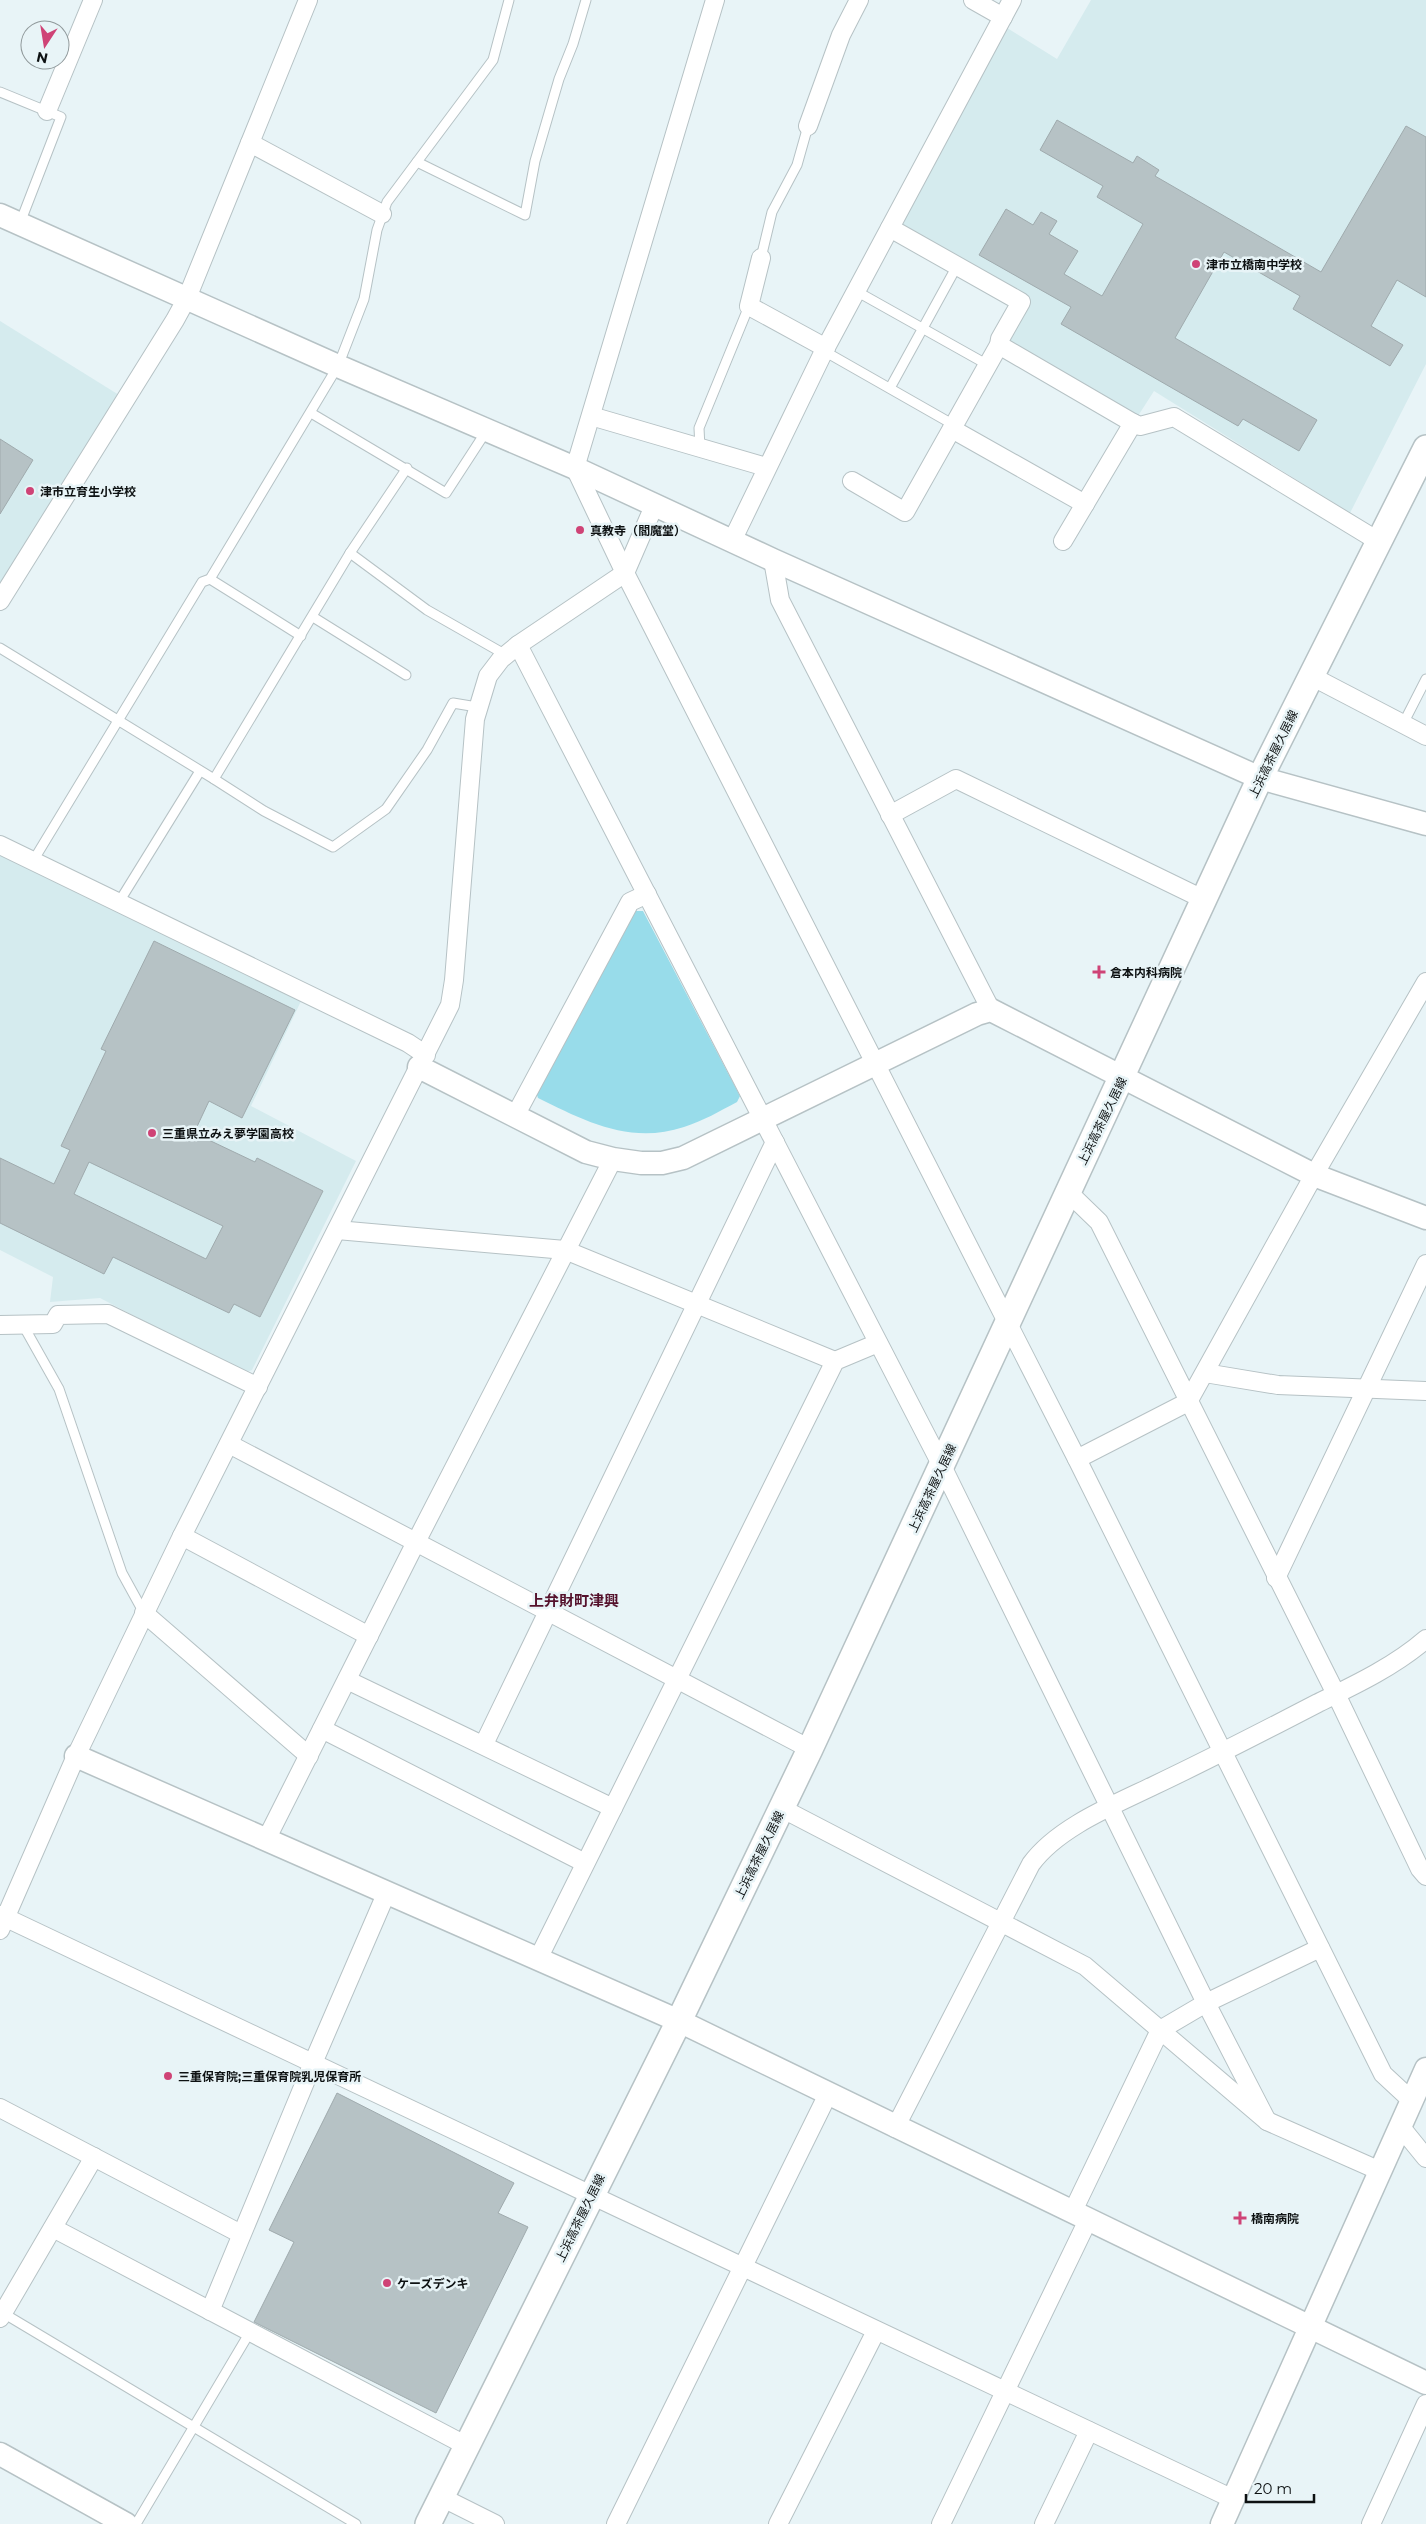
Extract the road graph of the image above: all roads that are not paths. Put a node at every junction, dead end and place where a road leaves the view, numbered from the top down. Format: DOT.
graph roads {
  1 [pos="93,0"];
  2 [pos="308,0"];
  3 [pos="509,0"];
  4 [pos="586,0"];
  5 [pos="715,0"];
  6 [pos="859,0"];
  7 [pos="973,0"];
  8 [pos="1012,0"];
  9 [pos="1003,17"];
  10 [pos="0,92"];
  11 [pos="48,112"];
  12 [pos="808,126"];
  13 [pos="250,143"];
  14 [pos="417,162"];
  15 [pos="382,214"];
  16 [pos="10,219"];
  17 [pos="890,228"];
  18 [pos="761,258"];
  19 [pos="957,266"];
  20 [pos="856,291"];
  21 [pos="187,298"];
  22 [pos="749,306"];
  23 [pos="923,329"];
  24 [pos="999,344"];
  25 [pos="825,349"];
  26 [pos="988,365"];
  27 [pos="338,366"];
  28 [pos="890,388"];
  29 [pos="311,413"];
  30 [pos="591,416"];
  31 [pos="1133,422"];
  32 [pos="953,427"];
  33 [pos="487,430"];
  34 [pos="700,448"];
  35 [pos="1426,448"];
  36 [pos="407,468"];
  37 [pos="575,468"];
  38 [pos="766,468"];
  39 [pos="852,481"];
  40 [pos="1084,504"];
  41 [pos="654,506"];
  42 [pos="732,541"];
  43 [pos="1063,541"];
  44 [pos="1378,541"];
  45 [pos="350,554"];
  46 [pos="773,560"];
  47 [pos="625,573"];
  48 [pos="210,579"];
  49 [pos="0,601"];
  50 [pos="313,617"];
  51 [pos="301,636"];
  52 [pos="0,648"];
  53 [pos="512,650"];
  54 [pos="406,675"];
  55 [pos="1310,676"];
  56 [pos="1426,679"];
  57 [pos="477,707"];
  58 [pos="119,721"];
  59 [pos="1403,724"];
  60 [pos="1426,736"];
  61 [pos="200,771"];
  62 [pos="1260,778"];
  63 [pos="214,779"];
  64 [pos="890,814"];
  65 [pos="1426,824"];
  66 [pos="0,845"];
  67 [pos="33,861"];
  68 [pos="647,894"];
  69 [pos="1205,900"];
  70 [pos="119,902"];
  71 [pos="1426,982"];
  72 [pos="991,1010"];
  73 [pos="423,1061"];
  74 [pos="875,1062"];
  75 [pos="1124,1076"];
  76 [pos="515,1116"];
  77 [pos="763,1118"];
  78 [pos="775,1142"];
  79 [pos="613,1159"];
  80 [pos="1314,1175"];
  81 [pos="1068,1192"];
  82 [pos="1426,1218"];
  83 [pos="337,1230"];
  84 [pos="566,1250"];
  85 [pos="1426,1264"];
  86 [pos="696,1302"];
  87 [pos="1007,1323"];
  88 [pos="22,1324"];
  89 [pos="0,1325"];
  90 [pos="878,1343"];
  91 [pos="835,1361"];
  92 [pos="1205,1373"];
  93 [pos="258,1387"];
  94 [pos="1366,1389"];
  95 [pos="1426,1391"];
  96 [pos="1188,1402"];
  97 [pos="229,1444"];
  98 [pos="1077,1459"];
  99 [pos="942,1466"];
  100 [pos="182,1536"];
  101 [pos="416,1542"];
  102 [pos="1276,1578"];
  103 [pos="547,1611"];
  104 [pos="144,1613"];
  105 [pos="369,1636"];
  106 [pos="1426,1639"];
  107 [pos="677,1679"];
  108 [pos="347,1680"];
  109 [pos="1336,1694"];
  110 [pos="322,1729"];
  111 [pos="484,1744"];
  112 [pos="810,1749"];
  113 [pos="1222,1753"];
  114 [pos="76,1756"];
  115 [pos="309,1756"];
  116 [pos="1111,1806"];
  117 [pos="613,1808"];
  118 [pos="781,1808"];
  119 [pos="266,1840"];
  120 [pos="585,1863"];
  121 [pos="1426,1876"];
  122 [pos="386,1894"];
  123 [pos="2,1921"];
  124 [pos="1001,1922"];
  125 [pos="1320,1948"];
  126 [pos="538,1959"];
  127 [pos="1206,2003"];
  128 [pos="678,2021"];
  129 [pos="1160,2030"];
  130 [pos="313,2063"];
  131 [pos="1426,2069"];
  132 [pos="828,2094"];
  133 [pos="1412,2100"];
  134 [pos="0,2108"];
  135 [pos="1267,2120"];
  136 [pos="1400,2126"];
  137 [pos="896,2128"];
  138 [pos="94,2157"];
  139 [pos="1426,2158"];
  140 [pos="1380,2172"];
  141 [pos="591,2195"];
  142 [pos="1080,2216"];
  143 [pos="53,2228"];
  144 [pos="241,2234"];
  145 [pos="743,2268"];
  146 [pos="210,2311"];
  147 [pos="1,2315"];
  148 [pos="1310,2327"];
  149 [pos="876,2331"];
  150 [pos="250,2332"];
  151 [pos="1426,2383"];
  152 [pos="1006,2390"];
  153 [pos="1426,2404"];
  154 [pos="194,2427"];
  155 [pos="1089,2431"];
  156 [pos="467,2446"];
  157 [pos="0,2454"];
  158 [pos="441,2497"];
  159 [pos="1233,2500"];
  160 [pos="126,2524"];
  161 [pos="136,2524"];
  162 [pos="356,2524"];
  163 [pos="428,2524"];
  164 [pos="495,2524"];
  165 [pos="616,2524"];
  166 [pos="778,2524"];
  167 [pos="941,2524"];
  168 [pos="1044,2524"];
  169 [pos="1222,2524"];
  170 [pos="1371,2524"];
  1 -- 11 [label="street"];
  2 -- 13 [label="street"];
  3 -- 14 [label="lane"];
  4 -- 14 [label="lane"];
  5 -- 30 [label="street"];
  6 -- 12 [label="street"];
  7 -- 9 [label="street"];
  8 -- 9 [label="street"];
  9 -- 17 [label="street"];
  10 -- 11 [label="lane"];
  11 -- 16 [label="lane"];
  12 -- 18 [label="lane"];
  13 -- 15 [label="street"];
  13 -- 21 [label="street"];
  14 -- 15 [label="lane"];
  15 -- 27 [label="lane"];
  16 -- 21 [label="street"];
  17 -- 19 [label="street"];
  17 -- 20 [label="street"];
  18 -- 22 [label="street"];
  19 -- 23 [label="lane"];
  19 -- 24 [label="street"];
  20 -- 23 [label="lane"];
  20 -- 25 [label="street"];
  21 -- 27 [label="street"];
  21 -- 49 [label="street"];
  22 -- 25 [label="street"];
  22 -- 34 [label="lane"];
  23 -- 26 [label="lane"];
  23 -- 28 [label="lane"];
  24 -- 26 [label="street"];
  24 -- 31 [label="street"];
  25 -- 28 [label="lane"];
  25 -- 38 [label="street"];
  26 -- 32 [label="street"];
  27 -- 29 [label="lane"];
  27 -- 33 [label="street"];
  28 -- 32 [label="lane"];
  29 -- 36 [label="lane"];
  29 -- 48 [label="lane"];
  30 -- 34 [label="street"];
  30 -- 37 [label="street"];
  31 -- 40 [label="street"];
  31 -- 44 [label="street"];
  32 -- 39 [label="street"];
  32 -- 40 [label="street"];
  33 -- 36 [label="lane"];
  33 -- 37 [label="street"];
  34 -- 38 [label="street"];
  35 -- 44 [label="main road, 上浜高茶屋久居線"];
  36 -- 45 [label="lane"];
  37 -- 41 [label="street"];
  37 -- 47 [label="street"];
  38 -- 42 [label="street"];
  40 -- 43 [label="street"];
  41 -- 42 [label="street"];
  41 -- 47 [label="street"];
  42 -- 46 [label="street"];
  44 -- 55 [label="main road, 上浜高茶屋久居線"];
  45 -- 50 [label="lane"];
  45 -- 53 [label="lane"];
  46 -- 62 [label="street"];
  46 -- 64 [label="street"];
  47 -- 53 [label="street"];
  47 -- 74 [label="street"];
  48 -- 51 [label="lane"];
  48 -- 58 [label="lane"];
  50 -- 51 [label="lane"];
  50 -- 54 [label="lane"];
  51 -- 63 [label="lane"];
  52 -- 58 [label="lane"];
  53 -- 57 [label="street"];
  53 -- 68 [label="street"];
  55 -- 59 [label="street"];
  55 -- 62 [label="main road, 上浜高茶屋久居線"];
  56 -- 59 [label="lane"];
  57 -- 63 [label="lane"];
  57 -- 73 [label="street"];
  58 -- 61 [label="lane"];
  58 -- 67 [label="lane"];
  59 -- 60 [label="street"];
  61 -- 63 [label="lane"];
  61 -- 70 [label="lane"];
  62 -- 65 [label="street"];
  62 -- 69 [label="main road, 上浜高茶屋久居線"];
  64 -- 69 [label="street"];
  64 -- 72 [label="street"];
  66 -- 67 [label="street"];
  67 -- 70 [label="street"];
  68 -- 76 [label="street"];
  68 -- 77 [label="street"];
  69 -- 75 [label="main road, 上浜高茶屋久居線"];
  70 -- 73 [label="street"];
  71 -- 80 [label="street"];
  72 -- 74 [label="street"];
  72 -- 75 [label="street"];
  73 -- 76 [label="street"];
  73 -- 83 [label="street"];
  74 -- 77 [label="street"];
  74 -- 87 [label="street"];
  75 -- 80 [label="street"];
  75 -- 81 [label="main road, 上浜高茶屋久居線"];
  76 -- 79 [label="street"];
  77 -- 78 [label="street"];
  77 -- 79 [label="street"];
  78 -- 86 [label="street"];
  78 -- 90 [label="street"];
  79 -- 84 [label="street"];
  80 -- 82 [label="street"];
  80 -- 92 [label="street"];
  81 -- 87 [label="main road, 上浜高茶屋久居線"];
  81 -- 96 [label="street"];
  83 -- 84 [label="street"];
  83 -- 93 [label="street"];
  84 -- 86 [label="street"];
  84 -- 101 [label="street"];
  85 -- 94 [label="street"];
  86 -- 91 [label="street"];
  86 -- 103 [label="street"];
  87 -- 98 [label="street"];
  87 -- 99 [label="main road, 上浜高茶屋久居線"];
  88 -- 89 [label="street"];
  88 -- 93 [label="street"];
  88 -- 104 [label="lane"];
  90 -- 91 [label="street"];
  90 -- 99 [label="street"];
  91 -- 107 [label="street"];
  92 -- 94 [label="street"];
  92 -- 96 [label="street"];
  93 -- 97 [label="street"];
  94 -- 95 [label="street"];
  94 -- 102 [label="street"];
  96 -- 98 [label="street"];
  96 -- 102 [label="street"];
  97 -- 100 [label="street"];
  97 -- 101 [label="street"];
  98 -- 113 [label="street"];
  99 -- 112 [label="main road, 上浜高茶屋久居線"];
  99 -- 116 [label="street"];
  100 -- 104 [label="street"];
  100 -- 105 [label="street"];
  101 -- 103 [label="street"];
  101 -- 105 [label="street"];
  102 -- 109 [label="street"];
  103 -- 107 [label="street"];
  103 -- 111 [label="street"];
  104 -- 114 [label="street"];
  104 -- 115 [label="street"];
  105 -- 108 [label="street"];
  106 -- 109 [label="street"];
  107 -- 112 [label="street"];
  107 -- 117 [label="street"];
  108 -- 110 [label="street"];
  108 -- 111 [label="street"];
  109 -- 113 [label="street"];
  109 -- 121 [label="street"];
  110 -- 115 [label="street"];
  110 -- 120 [label="street"];
  111 -- 117 [label="street"];
  112 -- 118 [label="main road, 上浜高茶屋久居線"];
  113 -- 116 [label="street"];
  113 -- 125 [label="street"];
  114 -- 119 [label="street"];
  114 -- 123 [label="street"];
  115 -- 119 [label="street"];
  116 -- 124 [label="street"];
  116 -- 127 [label="street"];
  117 -- 120 [label="street"];
  118 -- 124 [label="street"];
  118 -- 128 [label="main road, 上浜高茶屋久居線"];
  119 -- 122 [label="street"];
  120 -- 126 [label="street"];
  122 -- 126 [label="street"];
  122 -- 130 [label="street"];
  123 -- 130 [label="street"];
  124 -- 129 [label="street"];
  124 -- 137 [label="street"];
  125 -- 127 [label="street"];
  125 -- 133 [label="street"];
  126 -- 128 [label="street"];
  127 -- 129 [label="street"];
  127 -- 135 [label="street"];
  128 -- 132 [label="street"];
  128 -- 141 [label="main road, 上浜高茶屋久居線"];
  129 -- 135 [label="street"];
  129 -- 142 [label="street"];
  130 -- 141 [label="street"];
  130 -- 144 [label="street"];
  131 -- 133 [label="street"];
  132 -- 137 [label="street"];
  132 -- 145 [label="street"];
  133 -- 136 [label="street"];
  134 -- 138 [label="street"];
  135 -- 140 [label="street"];
  136 -- 139 [label="street"];
  136 -- 140 [label="street"];
  137 -- 142 [label="street"];
  138 -- 143 [label="street"];
  138 -- 144 [label="street"];
  140 -- 148 [label="street"];
  141 -- 145 [label="street"];
  141 -- 156 [label="main road, 上浜高茶屋久居線"];
  142 -- 148 [label="street"];
  142 -- 152 [label="street"];
  143 -- 146 [label="street"];
  143 -- 147 [label="street"];
  144 -- 146 [label="street"];
  145 -- 149 [label="street"];
  145 -- 165 [label="street"];
  146 -- 150 [label="street"];
  147 -- 154 [label="lane"];
  148 -- 151 [label="street"];
  148 -- 159 [label="street"];
  149 -- 152 [label="street"];
  149 -- 166 [label="street"];
  150 -- 154 [label="lane"];
  150 -- 156 [label="street"];
  152 -- 155 [label="street"];
  152 -- 167 [label="street"];
  153 -- 170 [label="street"];
  154 -- 161 [label="lane"];
  154 -- 162 [label="lane"];
  155 -- 159 [label="street"];
  155 -- 168 [label="street"];
  156 -- 158 [label="main road, 上浜高茶屋久居線"];
  157 -- 160 [label="street"];
  158 -- 163 [label="main road, 上浜高茶屋久居線"];
  158 -- 164 [label="street"];
  159 -- 169 [label="street"];
}
